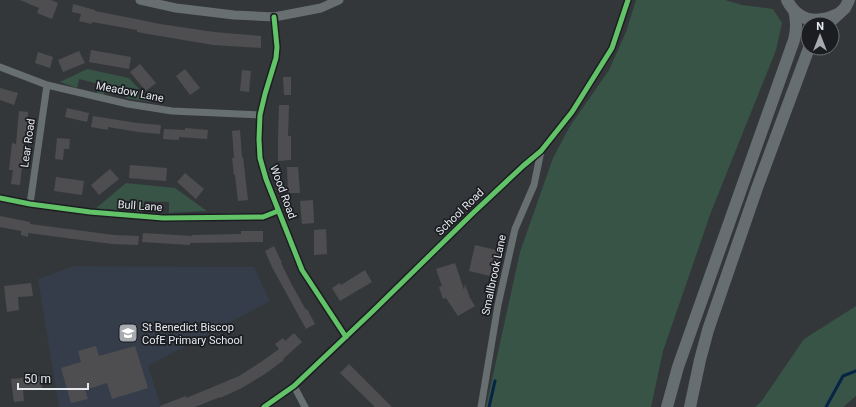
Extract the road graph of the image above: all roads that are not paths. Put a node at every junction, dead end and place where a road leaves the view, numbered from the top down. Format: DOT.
graph roads {
  1 [pos="140,0"];
  2 [pos="339,0"];
  3 [pos="628,0"];
  4 [pos="779,0"];
  5 [pos="849,0"];
  6 [pos="790,5"];
  7 [pos="838,14"];
  8 [pos="274,17"];
  9 [pos="806,56"];
  10 [pos="0,67"];
  11 [pos="47,85"];
  12 [pos="260,115"];
  13 [pos="541,151"];
  14 [pos="0,198"];
  15 [pos="30,204"];
  16 [pos="278,211"];
  17 [pos="346,337"];
  18 [pos="294,386"];
  19 [pos="264,407"];
  20 [pos="305,407"];
  21 [pos="481,407"];
  22 [pos="667,407"];
  23 [pos="690,407"];
  1 -- 8 [label="street"];
  2 -- 8 [label="street"];
  3 -- 13 [label="street, School Road"];
  4 -- 6 [label="street"];
  5 -- 7 [label="highway"];
  6 -- 7 [label="highway"];
  6 -- 22 [label="highway"];
  8 -- 12 [label="street, Wood Road"];
  9 -- 23 [label="highway"];
  10 -- 11 [label="street, Meadow Lane"];
  11 -- 12 [label="street, Meadow Lane"];
  11 -- 15 [label="street, Lear Road"];
  12 -- 16 [label="street, Wood Road"];
  13 -- 17 [label="street, School Road"];
  13 -- 21 [label="street, Smallbrook Lane"];
  14 -- 15 [label="street, Bull Lane"];
  15 -- 16 [label="street, Bull Lane"];
  16 -- 17 [label="street, Wood Road"];
  17 -- 18 [label="street, School Road"];
  18 -- 19 [label="street, School Road"];
  18 -- 20 [label="street"];
}
